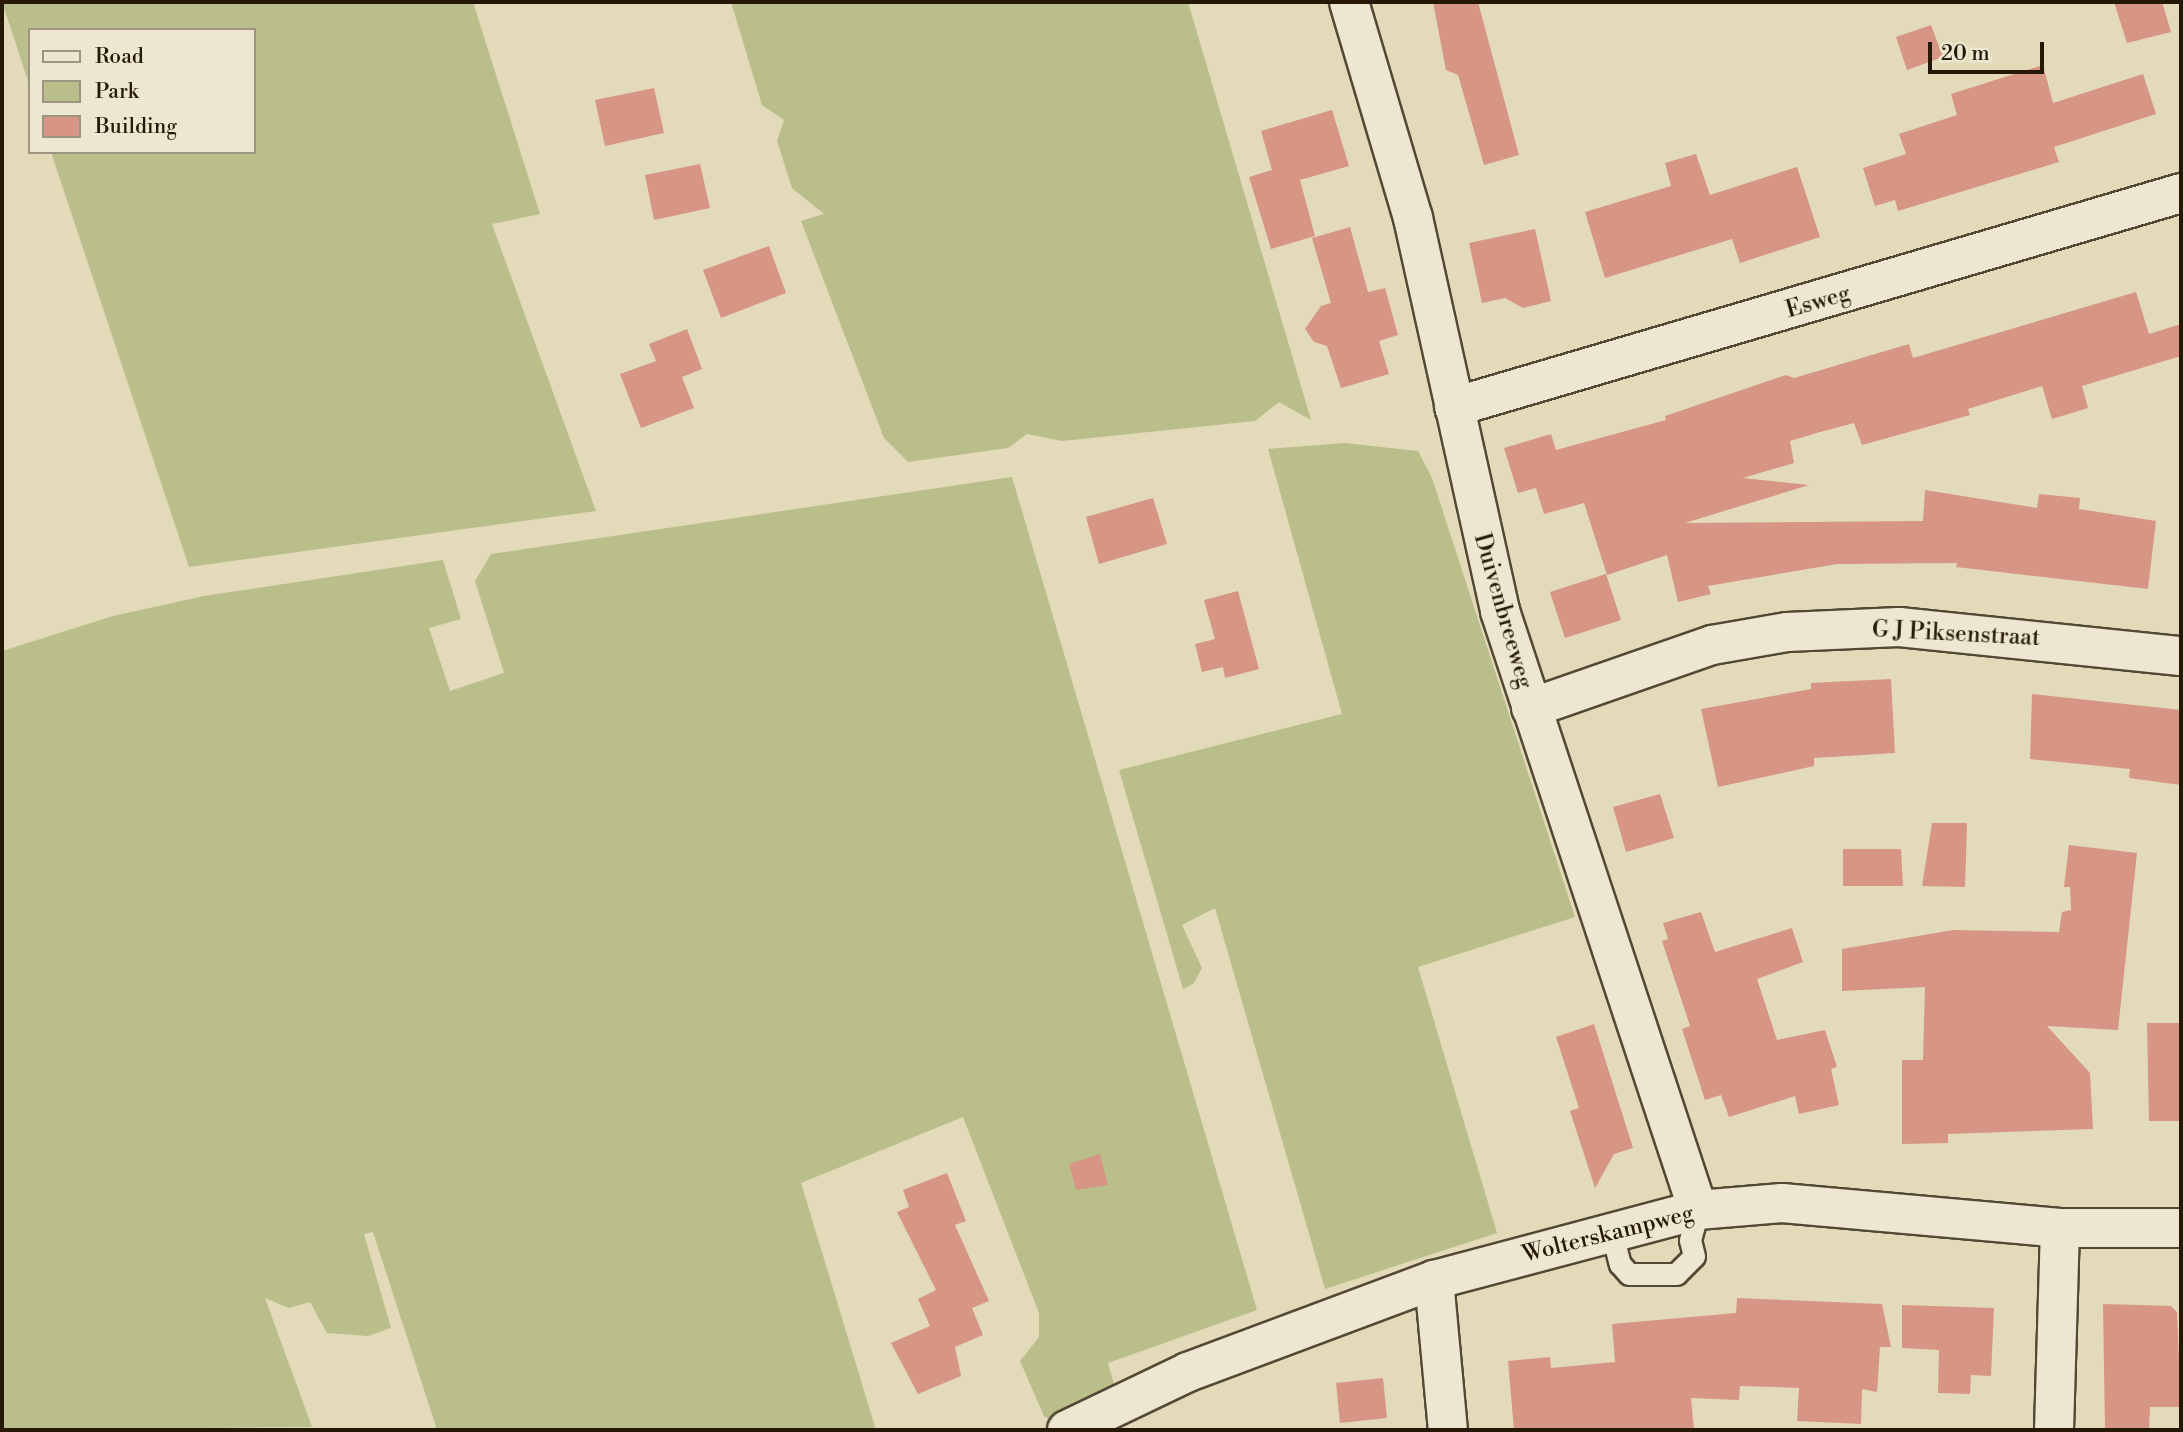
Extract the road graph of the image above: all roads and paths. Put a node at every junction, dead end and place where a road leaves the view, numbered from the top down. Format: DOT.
graph roads {
  1 [pos="1349,2"];
  2 [pos="2181,192"];
  3 [pos="1454,407"];
  4 [pos="2181,656"];
  5 [pos="1531,708"];
  6 [pos="1698,1210"];
  7 [pos="2060,1228"];
  8 [pos="2181,1228"];
  9 [pos="1612,1233"];
  10 [pos="1434,1280"];
  11 [pos="1066,1430"];
  12 [pos="1448,1430"];
  13 [pos="2054,1430"];
  1 -- 3 [label="street, Duivenbreeweg"];
  2 -- 3 [label="street, Esweg"];
  3 -- 5 [label="street, Duivenbreeweg"];
  4 -- 5 [label="street, G J Piksenstraat"];
  5 -- 6 [label="street, Duivenbreeweg"];
  6 -- 7 [label="street, Wolterskampweg"];
  6 -- 9 [label="street, Wolterskampweg"];
  6 -- 9 [label="lane"];
  7 -- 8 [label="street, Wolterskampweg"];
  7 -- 13 [label="street"];
  9 -- 10 [label="street, Wolterskampweg"];
  10 -- 11 [label="street, Wolterskampweg"];
  10 -- 12 [label="street"];
}
